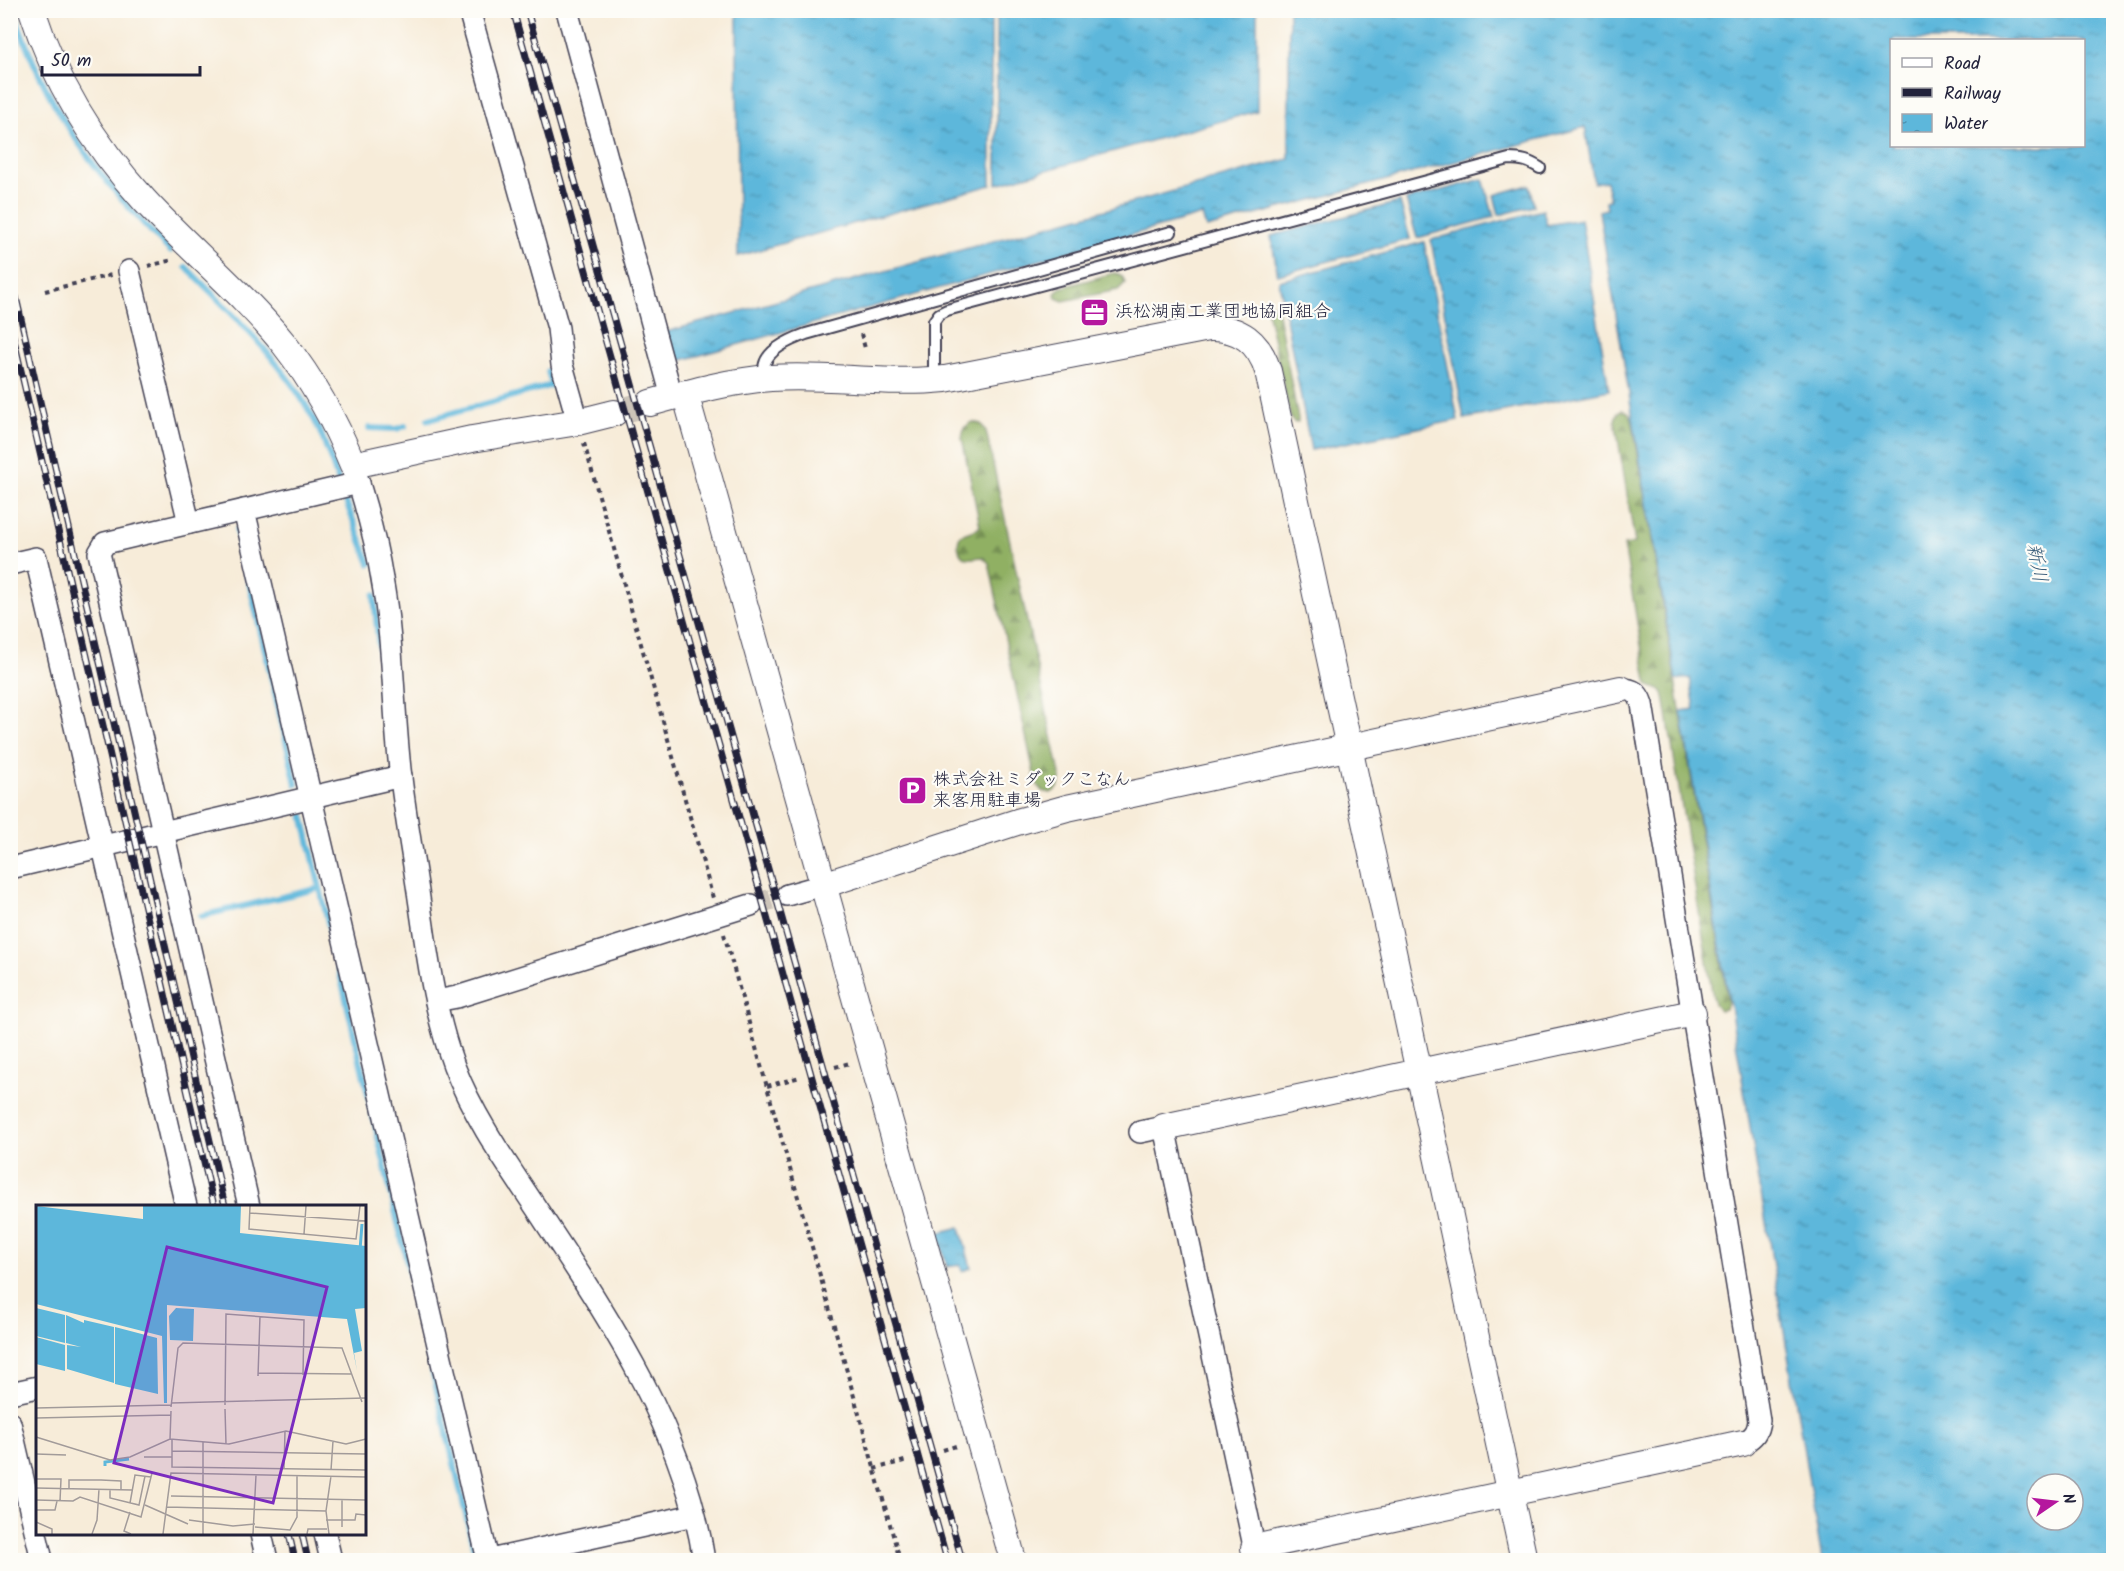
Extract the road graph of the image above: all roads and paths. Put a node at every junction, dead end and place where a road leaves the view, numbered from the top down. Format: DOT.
graph roads {
  1 [pos="32,10"];
  2 [pos="469,10"];
  3 [pos="567,10"];
  4 [pos="1540,168"];
  5 [pos="1171,232"];
  6 [pos="129,271"];
  7 [pos="862,336"];
  8 [pos="865,348"];
  9 [pos="765,379"];
  10 [pos="934,380"];
  11 [pos="669,398"];
  12 [pos="614,413"];
  13 [pos="578,422"];
  14 [pos="356,474"];
  15 [pos="244,510"];
  16 [pos="189,523"];
  17 [pos="10,564"];
  18 [pos="1621,689"];
  19 [pos="1348,747"];
  20 [pos="401,776"];
  21 [pos="311,797"];
  22 [pos="163,832"];
  23 [pos="103,846"];
  24 [pos="10,868"];
  25 [pos="823,885"];
  26 [pos="787,895"];
  27 [pos="751,905"];
  28 [pos="719,916"];
  29 [pos="436,1001"];
  30 [pos="1693,1013"];
  31 [pos="1419,1072"];
  32 [pos="800,1077"];
  33 [pos="767,1086"];
  34 [pos="1152,1130"];
  35 [pos="186,1205"];
  36 [pos="249,1205"];
  37 [pos="36,1387"];
  38 [pos="10,1393"];
  39 [pos="10,1424"];
  40 [pos="1743,1443"];
  41 [pos="908,1460"];
  42 [pos="874,1470"];
  43 [pos="1509,1493"];
  44 [pos="694,1515"];
  45 [pos="36,1534"];
  46 [pos="36,1535"];
  47 [pos="261,1535"];
  48 [pos="325,1535"];
  49 [pos="1256,1554"];
  50 [pos="42,1560"];
  51 [pos="267,1560"];
  52 [pos="331,1560"];
  53 [pos="489,1560"];
  54 [pos="704,1560"];
  55 [pos="900,1560"];
  56 [pos="1012,1560"];
  57 [pos="1524,1560"];
  1 -- 14 [label="street"];
  2 -- 13 [label="street"];
  3 -- 11 [label="street"];
  4 -- 10 [label="lane"];
  5 -- 9 [label="lane"];
  6 -- 16 [label="street"];
  7 -- 8 [label="path"];
  9 -- 10 [label="street"];
  9 -- 11 [label="street"];
  10 -- 19 [label="street"];
  11 -- 25 [label="street"];
  12 -- 13 [label="street"];
  13 -- 14 [label="street"];
  13 -- 28 [label="path"];
  14 -- 15 [label="street"];
  14 -- 20 [label="street"];
  15 -- 16 [label="street"];
  15 -- 21 [label="street"];
  16 -- 22 [label="street"];
  17 -- 23 [label="street"];
  18 -- 19 [label="street"];
  18 -- 30 [label="street"];
  19 -- 25 [label="street"];
  19 -- 31 [label="street"];
  20 -- 21 [label="street"];
  20 -- 29 [label="street"];
  21 -- 22 [label="street"];
  21 -- 53 [label="street"];
  22 -- 23 [label="street"];
  22 -- 36 [label="street"];
  23 -- 24 [label="street"];
  23 -- 35 [label="street"];
  25 -- 26 [label="street"];
  25 -- 56 [label="street"];
  27 -- 28 [label="street"];
  28 -- 29 [label="street"];
  28 -- 33 [label="path"];
  29 -- 44 [label="street"];
  30 -- 31 [label="street"];
  30 -- 40 [label="street"];
  31 -- 34 [label="street"];
  31 -- 43 [label="street"];
  32 -- 33 [label="path"];
  33 -- 42 [label="path"];
  34 -- 49 [label="street"];
  37 -- 38 [label="street"];
  39 -- 45 [label="street"];
  40 -- 43 [label="street"];
  41 -- 42 [label="path"];
  42 -- 55 [label="path"];
  43 -- 49 [label="street"];
  43 -- 57 [label="street"];
  44 -- 53 [label="street"];
  44 -- 54 [label="street"];
  46 -- 50 [label="street"];
  47 -- 51 [label="street"];
  48 -- 52 [label="street"];
}
